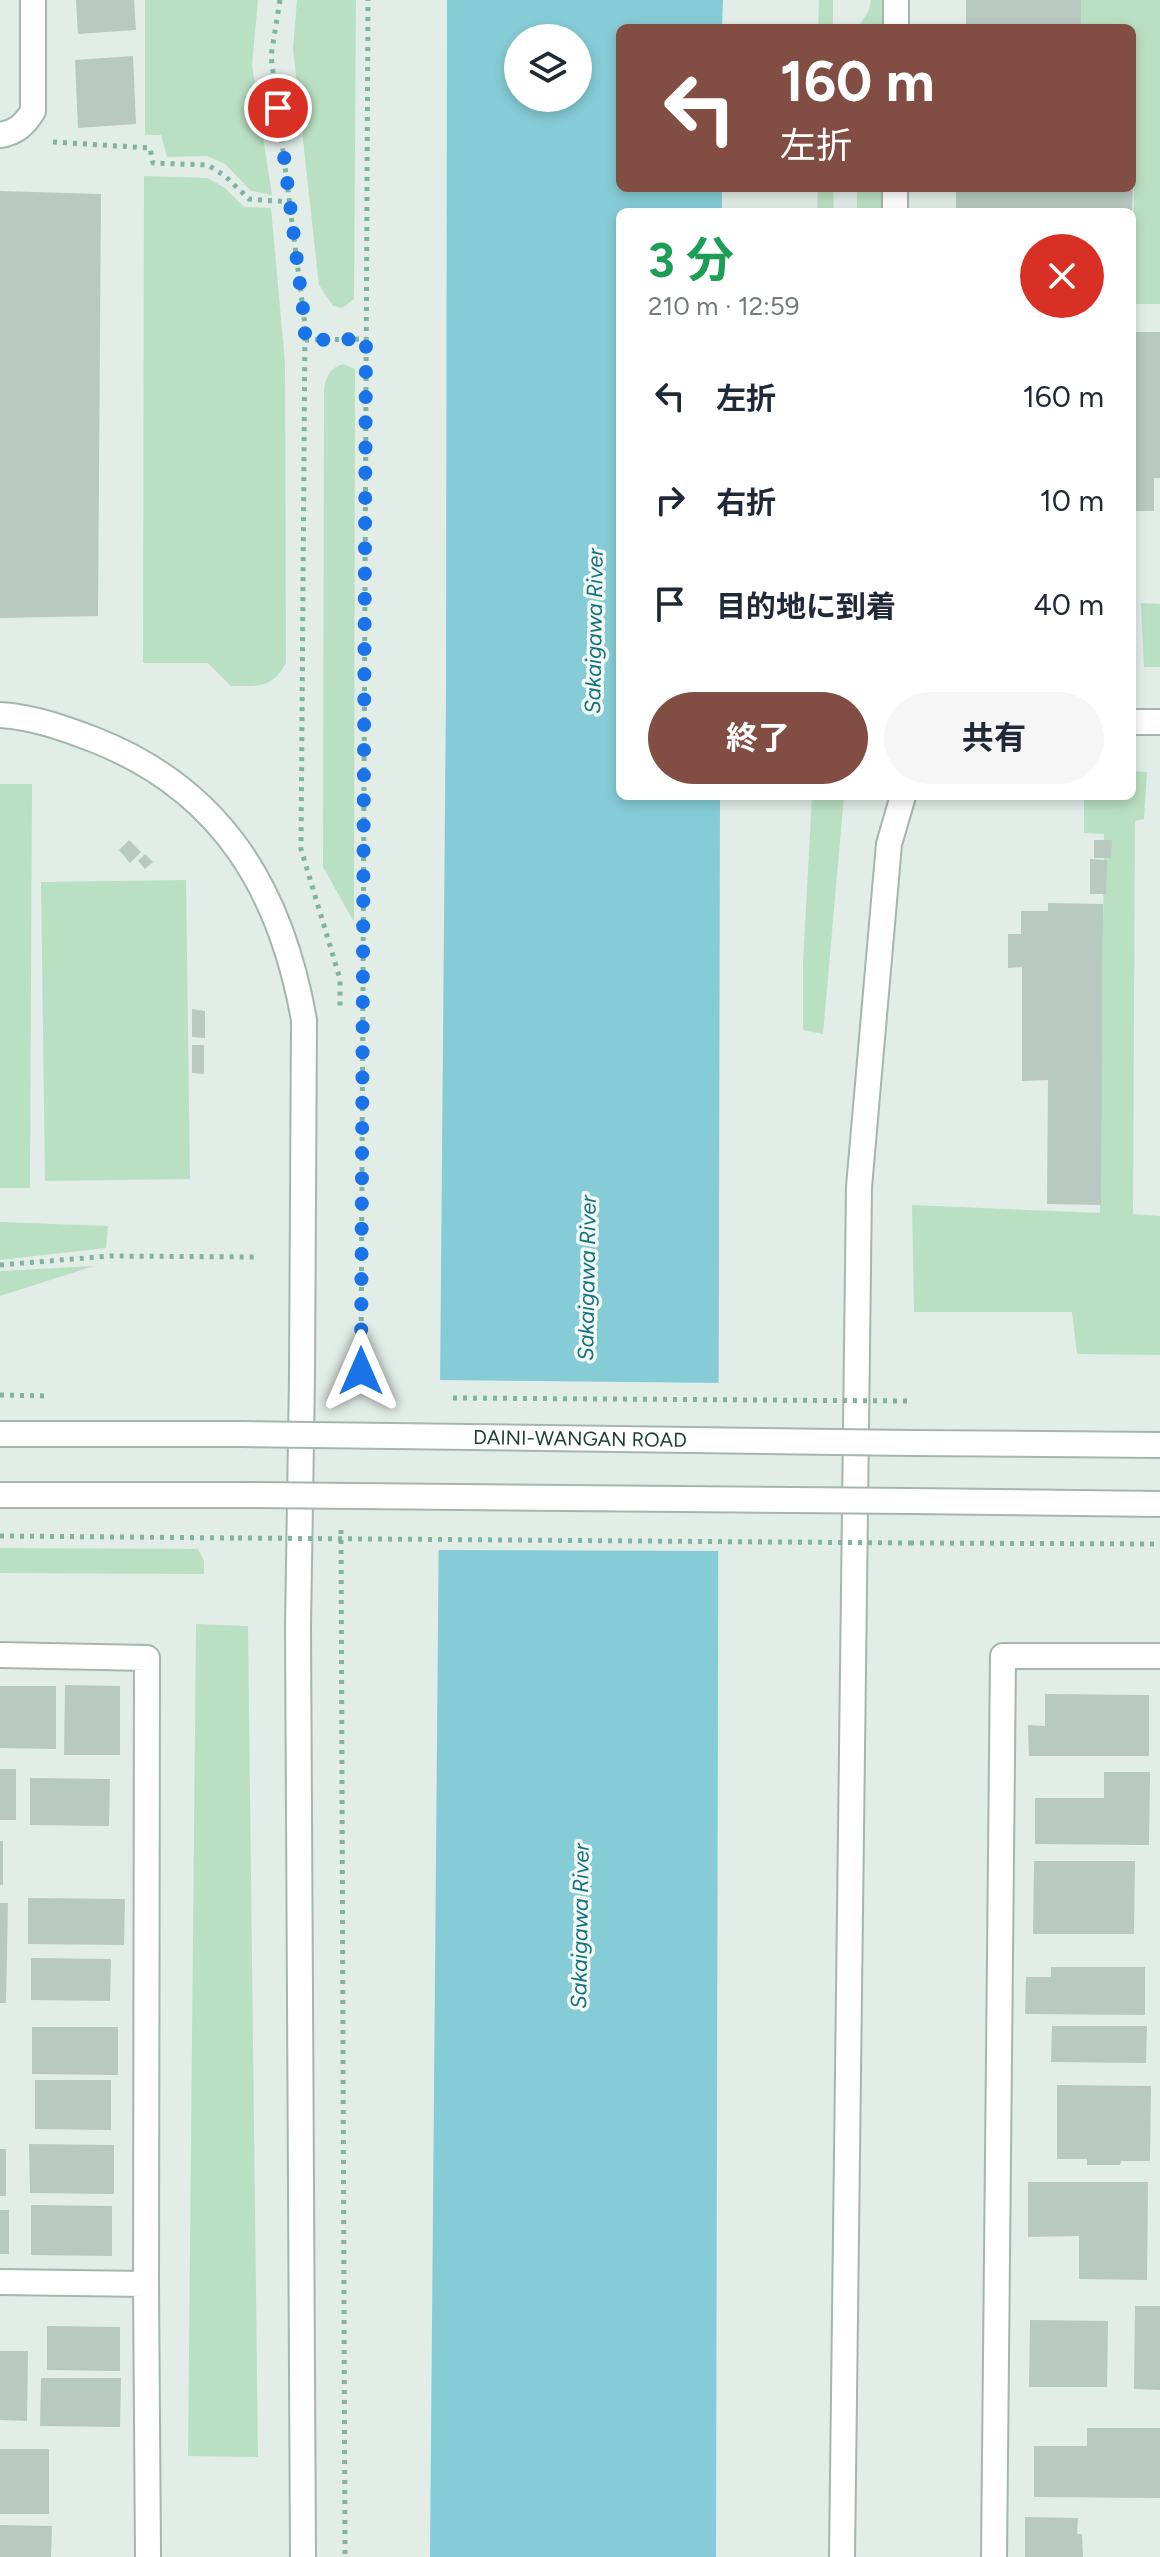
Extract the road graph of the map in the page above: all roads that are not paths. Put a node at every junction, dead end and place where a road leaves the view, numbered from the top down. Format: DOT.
graph roads {
  1 [pos="33,0"];
  2 [pos="896,0"];
  3 [pos="896,24"];
  4 [pos="0,135"];
  5 [pos="0,715"];
  6 [pos="1136,722"];
  7 [pos="1160,722"];
  8 [pos="902,800"];
  9 [pos="0,1434"];
  10 [pos="1160,1445"];
  11 [pos="0,1495"];
  12 [pos="1160,1504"];
  13 [pos="0,1655"];
  14 [pos="1160,1656"];
  15 [pos="0,2282"];
  16 [pos="146,2284"];
  17 [pos="148,2557"];
  18 [pos="303,2557"];
  19 [pos="842,2557"];
  20 [pos="994,2557"];
  1 -- 4 [label="street"];
  2 -- 3 [label="street"];
  5 -- 18 [label="street"];
  6 -- 7 [label="street"];
  8 -- 19 [label="street"];
  9 -- 10 [label="street, DAINI-WANGAN ROAD, bridge"];
  11 -- 12 [label="street, bridge"];
  13 -- 16 [label="street"];
  14 -- 20 [label="street"];
  15 -- 16 [label="street"];
  16 -- 17 [label="street"];
}
